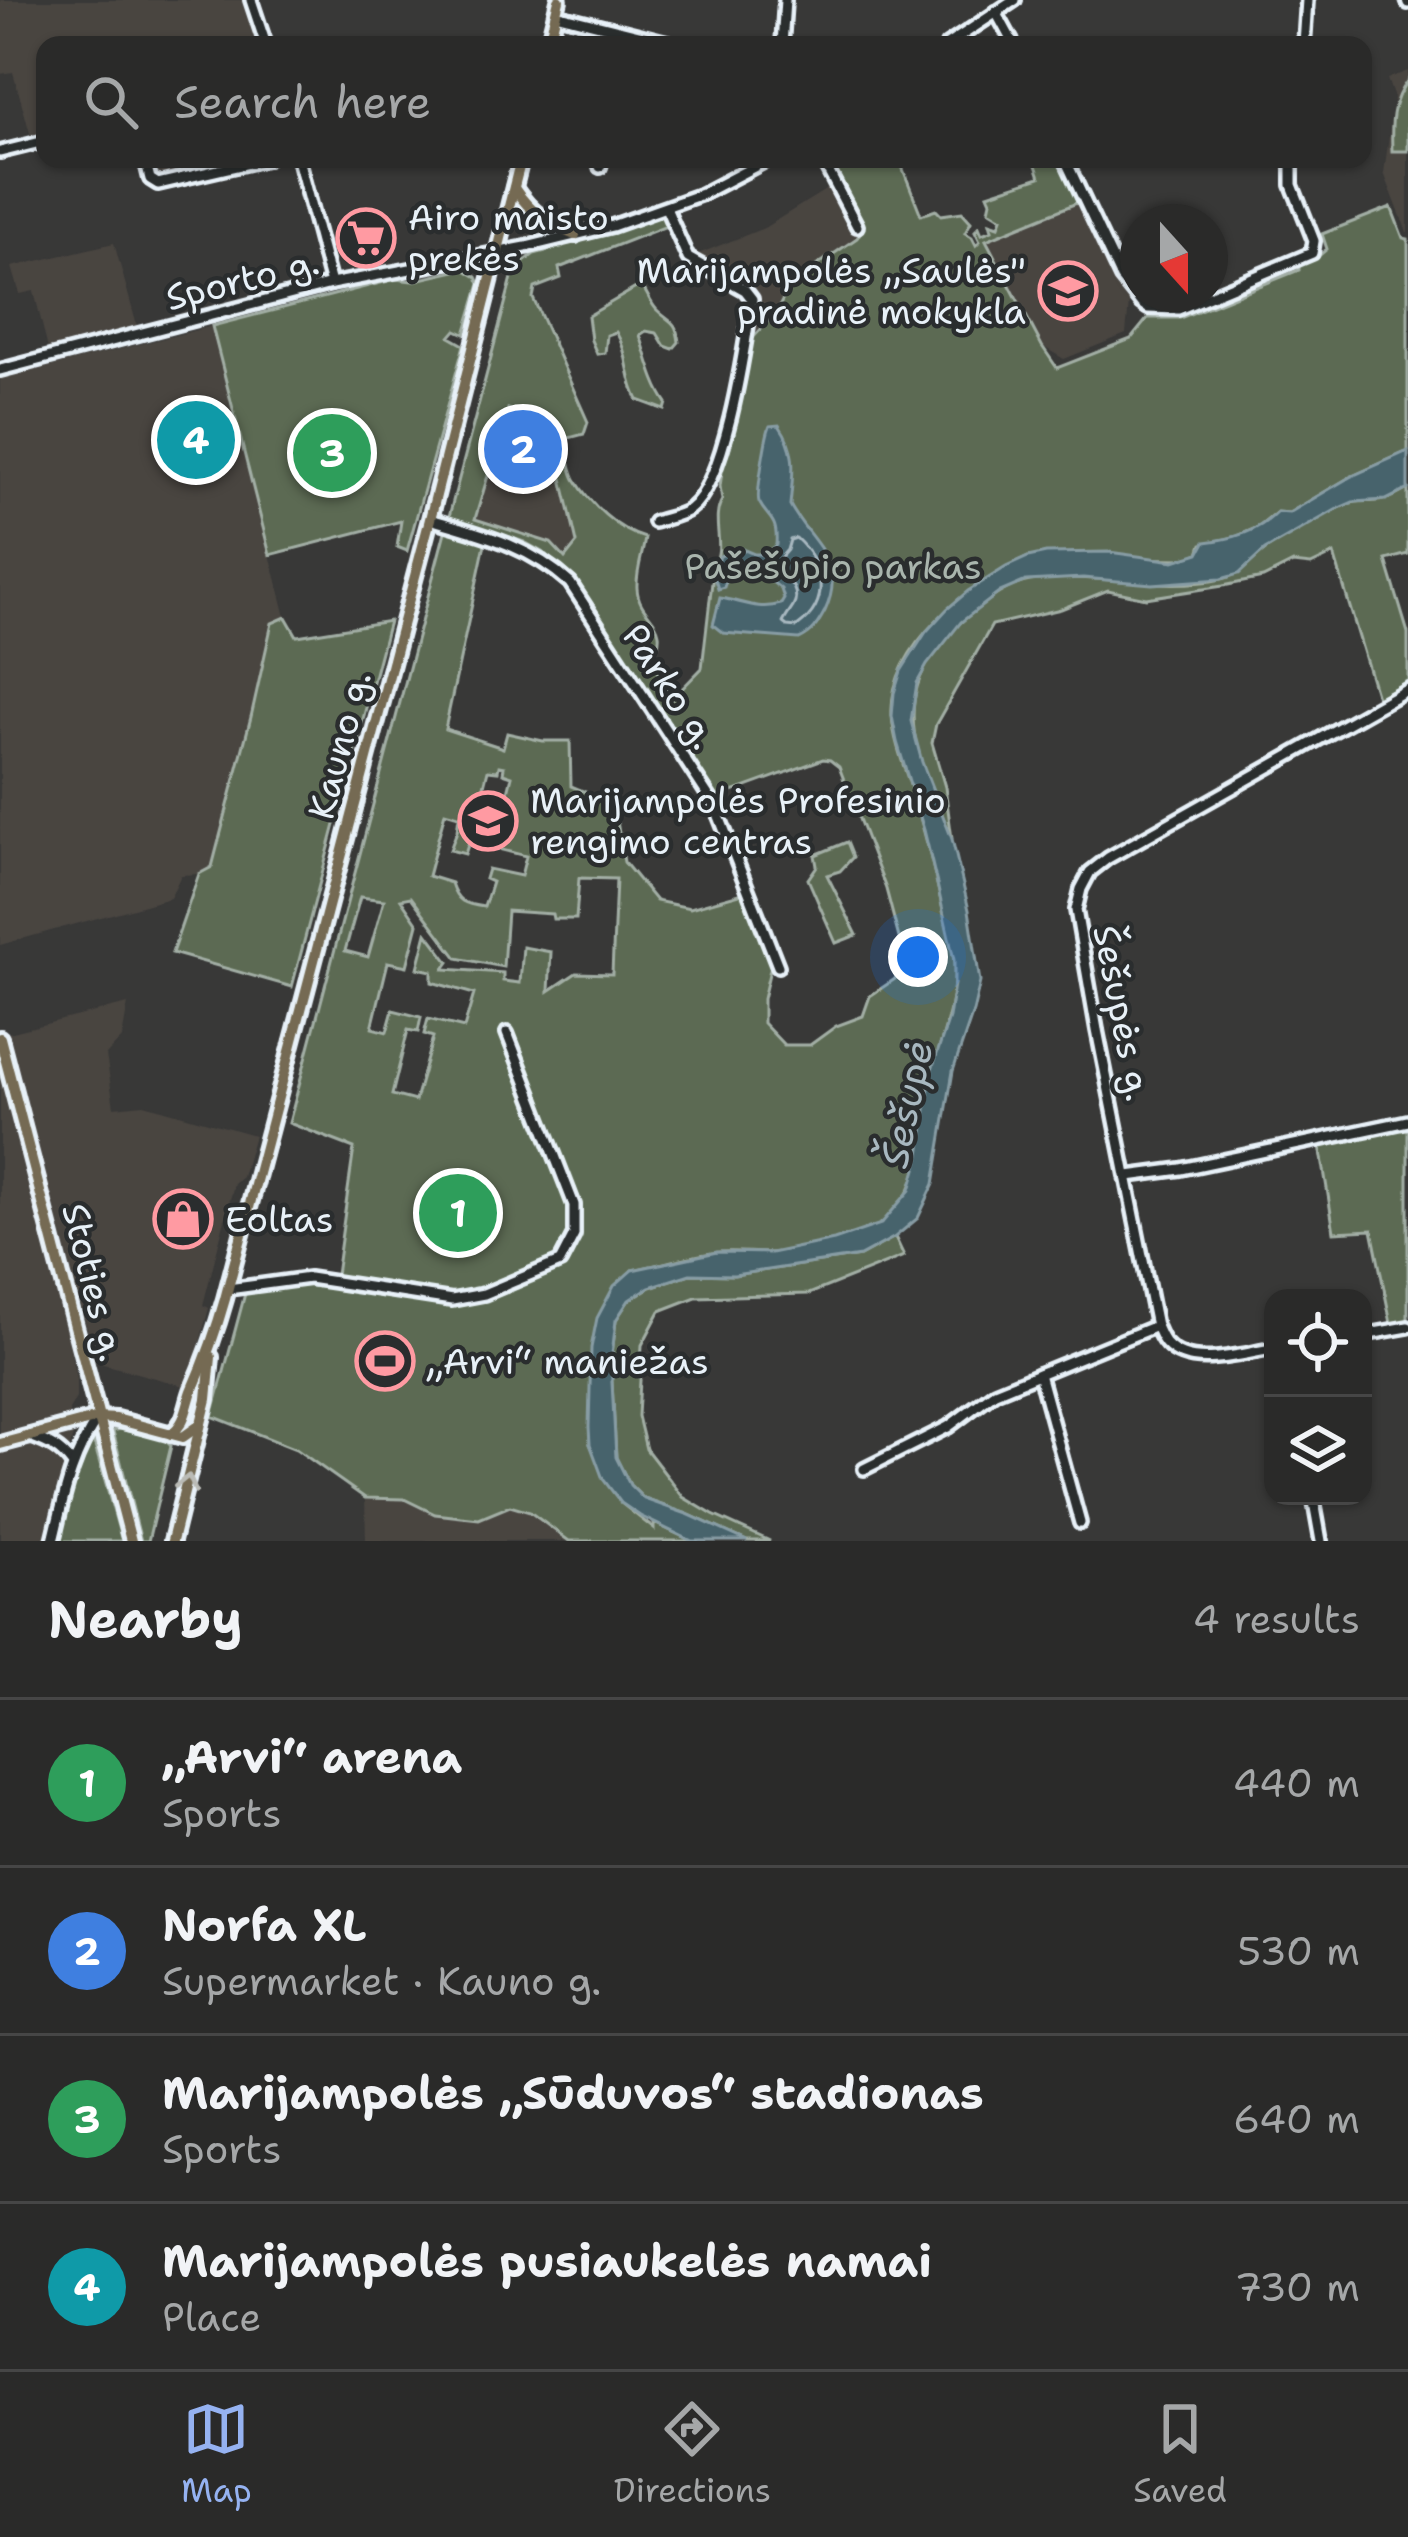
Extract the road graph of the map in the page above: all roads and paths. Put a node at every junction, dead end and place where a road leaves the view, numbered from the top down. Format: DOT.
graph roads {
  1 [pos="251,0"];
  2 [pos="559,0"];
  3 [pos="785,0"];
  4 [pos="1015,0"];
  5 [pos="1306,0"];
  6 [pos="996,12"];
  7 [pos="555,14"];
  8 [pos="263,36"];
  9 [pos="550,36"];
  10 [pos="643,36"];
  11 [pos="783,36"];
  12 [pos="960,36"];
  13 [pos="1010,36"];
  14 [pos="1304,36"];
  15 [pos="36,143"];
  16 [pos="0,152"];
  17 [pos="148,168"];
  18 [pos="227,168"];
  19 [pos="300,168"];
  20 [pos="519,168"];
  21 [pos="753,168"];
  22 [pos="827,168"];
  23 [pos="1069,168"];
  24 [pos="1292,168"];
  25 [pos="514,188"];
  26 [pos="666,208"];
  27 [pos="856,226"];
  28 [pos="575,236"];
  29 [pos="499,252"];
  30 [pos="332,284"];
  31 [pos="0,370"];
  32 [pos="430,519"];
  33 [pos="654,522"];
  34 [pos="1408,688"];
  35 [pos="778,966"];
  36 [pos="507,1033"];
  37 [pos="0,1038"];
  38 [pos="1408,1121"];
  39 [pos="1128,1176"];
  40 [pos="228,1289"];
  41 [pos="1156,1326"];
  42 [pos="1408,1327"];
  43 [pos="1372,1333"];
  44 [pos="212,1345"];
  45 [pos="1264,1350"];
  46 [pos="1039,1374"];
  47 [pos="98,1418"];
  48 [pos="200,1425"];
  49 [pos="172,1434"];
  50 [pos="30,1436"];
  51 [pos="0,1444"];
  52 [pos="72,1464"];
  53 [pos="864,1469"];
  54 [pos="1315,1505"];
  55 [pos="1080,1523"];
  56 [pos="53,1541"];
  57 [pos="131,1541"];
  58 [pos="172,1541"];
  59 [pos="1322,1541"];
  1 -- 8 [label="street"];
  2 -- 7 [label="main road"];
  3 -- 11 [label="street"];
  4 -- 6 [label="street"];
  5 -- 14 [label="street"];
  6 -- 12 [label="street"];
  6 -- 13 [label="street"];
  7 -- 9 [label="main road"];
  7 -- 10 [label="street"];
  15 -- 16 [label="street"];
  17 -- 18 [label="street"];
  19 -- 30 [label="street"];
  20 -- 25 [label="main road, Kauno g."];
  21 -- 26 [label="street, Sporto g."];
  22 -- 27 [label="street"];
  23 -- 24 [label="street"];
  25 -- 28 [label="main road"];
  25 -- 29 [label="main road, Kauno g."];
  26 -- 28 [label="street, Sporto g."];
  26 -- 33 [label="street"];
  28 -- 29 [label="street, Sporto g."];
  29 -- 30 [label="street, Sporto g."];
  29 -- 32 [label="main road, Kauno g."];
  30 -- 31 [label="street, Sporto g."];
  32 -- 35 [label="street, Parko g."];
  32 -- 40 [label="main road, Kauno g."];
  34 -- 39 [label="street, Šešupės g."];
  36 -- 40 [label="street"];
  37 -- 47 [label="main road, Stoties g."];
  38 -- 39 [label="street"];
  39 -- 41 [label="street, Šešupės g."];
  40 -- 44 [label="main road, Kauno g."];
  41 -- 45 [label="street"];
  41 -- 46 [label="street"];
  42 -- 43 [label="street"];
  44 -- 48 [label="main road, Kauno g."];
  44 -- 49 [label="main road, Kauno g."];
  46 -- 53 [label="street"];
  46 -- 55 [label="street"];
  47 -- 49 [label="main road"];
  47 -- 50 [label="main road"];
  47 -- 52 [label="street"];
  47 -- 57 [label="main road, Stoties g."];
  48 -- 49 [label="main road"];
  58 -- 48 [label="main road, Kauno g., one-way"];
  50 -- 51 [label="main road"];
  50 -- 52 [label="street"];
  52 -- 56 [label="street"];
  54 -- 59 [label="street"];
}
